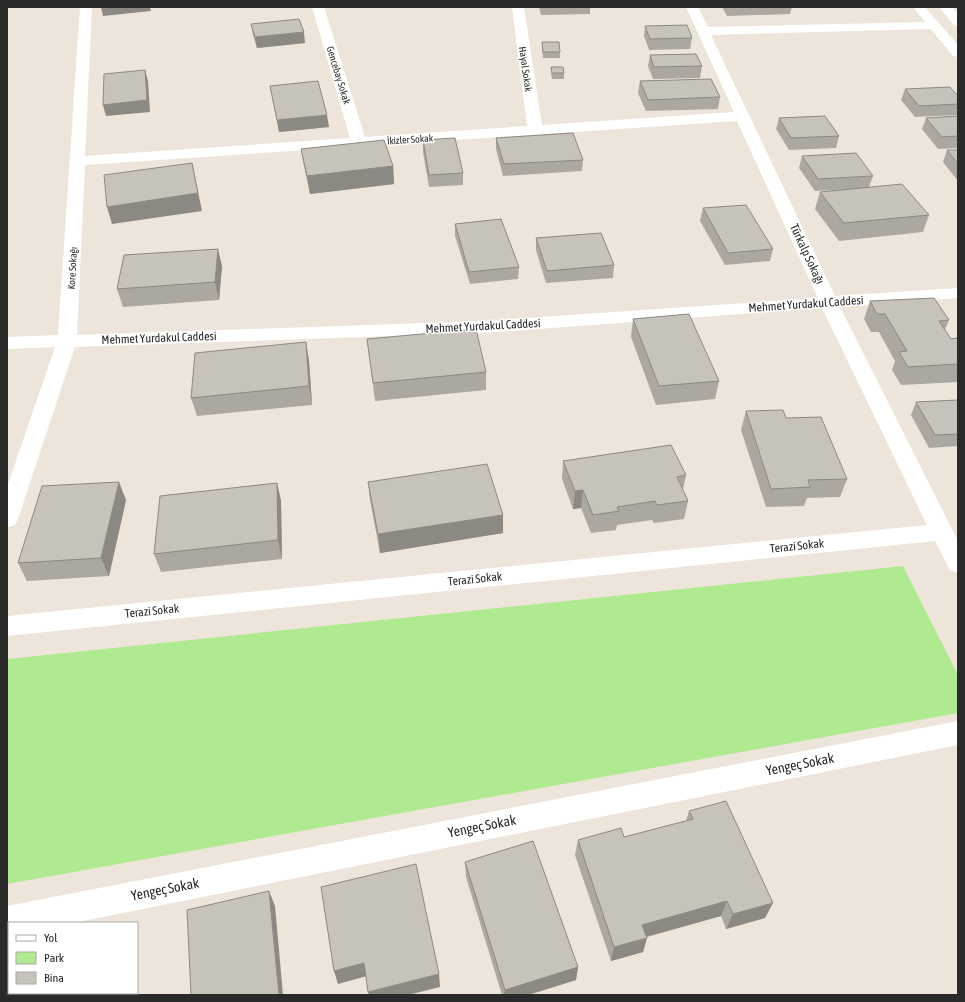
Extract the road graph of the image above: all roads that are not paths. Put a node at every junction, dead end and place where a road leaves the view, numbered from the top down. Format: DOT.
graph roads {
  1 [pos="86,7"];
  2 [pos="518,7"];
  3 [pos="692,7"];
  4 [pos="919,7"];
  5 [pos="944,7"];
  6 [pos="321,8"];
  7 [pos="958,22"];
  8 [pos="934,25"];
  9 [pos="703,31"];
  10 [pos="958,53"];
  11 [pos="743,116"];
  12 [pos="535,130"];
  13 [pos="359,142"];
  14 [pos="78,161"];
  15 [pos="958,293"];
  16 [pos="830,303"];
  17 [pos="67,341"];
  18 [pos="7,343"];
  19 [pos="7,519"];
  20 [pos="942,532"];
  21 [pos="958,564"];
  22 [pos="7,626"];
  23 [pos="958,733"];
  24 [pos="7,921"];
  1 -- 14 [label="street, Kore Sokağı"];
  2 -- 12 [label="street, Hayal Sokak"];
  3 -- 9 [label="street, Türkalp Sokağı"];
  4 -- 8 [label="street"];
  5 -- 7 [label="street"];
  6 -- 13 [label="street, Gencebay Sokak"];
  8 -- 9 [label="street"];
  8 -- 10 [label="street"];
  9 -- 11 [label="street, Türkalp Sokağı"];
  11 -- 12 [label="street, İkizler Sokak"];
  11 -- 16 [label="street, Türkalp Sokağı"];
  12 -- 13 [label="street, İkizler Sokak"];
  13 -- 14 [label="street, İkizler Sokak"];
  14 -- 17 [label="street, Kore Sokağı"];
  15 -- 16 [label="street, Mehmet Yurdakul Caddesi"];
  16 -- 17 [label="street, Mehmet Yurdakul Caddesi"];
  16 -- 20 [label="street, Türkalp Sokağı"];
  17 -- 18 [label="street, Mehmet Yurdakul Caddesi"];
  17 -- 19 [label="street, Kore Sokağı"];
  20 -- 21 [label="street, Türkalp Sokağı"];
  20 -- 22 [label="street, Terazi Sokak"];
  23 -- 24 [label="street, Yengeç Sokak"];
}
